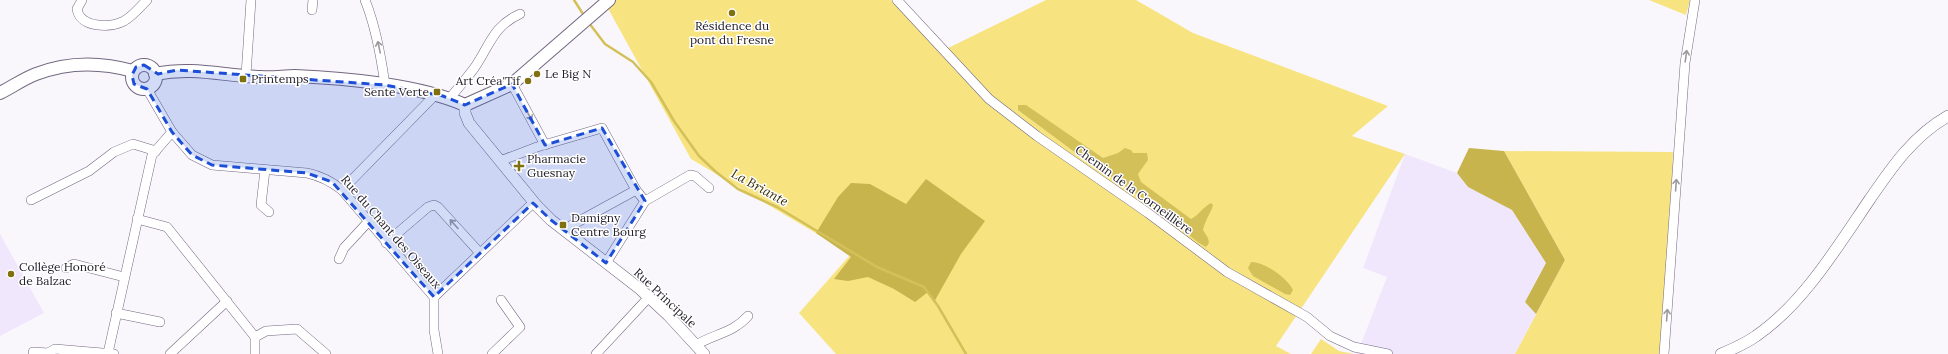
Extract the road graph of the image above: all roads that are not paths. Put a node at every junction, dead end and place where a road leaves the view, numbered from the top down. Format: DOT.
graph roads {
  1 [pos="82,0"];
  2 [pos="147,0"];
  3 [pos="251,0"];
  4 [pos="313,0"];
  5 [pos="365,0"];
  6 [pos="609,0"];
  7 [pos="897,0"];
  8 [pos="1695,0"];
  9 [pos="312,10"];
  10 [pos="520,14"];
  11 [pos="133,71"];
  12 [pos="156,74"];
  13 [pos="246,75"];
  14 [pos="512,84"];
  15 [pos="386,85"];
  16 [pos="147,89"];
  17 [pos="0,93"];
  18 [pos="435,95"];
  19 [pos="450,98"];
  20 [pos="465,105"];
  21 [pos="1948,116"];
  22 [pos="172,132"];
  23 [pos="545,145"];
  24 [pos="156,151"];
  25 [pos="500,161"];
  26 [pos="265,170"];
  27 [pos="709,188"];
  28 [pos="342,190"];
  29 [pos="636,190"];
  30 [pos="31,200"];
  31 [pos="645,201"];
  32 [pos="534,202"];
  33 [pos="269,212"];
  34 [pos="137,219"];
  35 [pos="368,222"];
  36 [pos="564,230"];
  37 [pos="386,243"];
  38 [pos="480,253"];
  39 [pos="339,259"];
  40 [pos="606,263"];
  41 [pos="66,268"];
  42 [pos="124,276"];
  43 [pos="649,296"];
  44 [pos="434,298"];
  45 [pos="501,300"];
  46 [pos="227,301"];
  47 [pos="116,313"];
  48 [pos="748,316"];
  49 [pos="160,322"];
  50 [pos="255,337"];
  51 [pos="696,345"];
  52 [pos="33,352"];
  53 [pos="111,354"];
  54 [pos="170,354"];
  55 [pos="255,354"];
  56 [pos="326,354"];
  57 [pos="438,354"];
  58 [pos="492,354"];
  59 [pos="596,354"];
  60 [pos="704,354"];
  61 [pos="1388,354"];
  62 [pos="1664,354"];
  63 [pos="1721,354"];
  1 -- 2 [label="street"];
  3 -- 13 [label="street"];
  4 -- 9 [label="street"];
  15 -- 5 [label="street, one-way"];
  6 -- 14 [label="main road"];
  7 -- 61 [label="street, Chemin de la Corneillière"];
  62 -- 8 [label="street, one-way"];
  10 -- 19 [label="street"];
  11 -- 12 [label="main road"];
  11 -- 16 [label="main road"];
  11 -- 17 [label="main road"];
  12 -- 13 [label="main road"];
  12 -- 16 [label="main road"];
  13 -- 15 [label="main road"];
  14 -- 20 [label="main road"];
  14 -- 23 [label="street, one-way"];
  15 -- 18 [label="main road"];
  16 -- 22 [label="street, Rue du Chant des Oiseaux"];
  18 -- 19 [label="main road"];
  18 -- 28 [label="street"];
  19 -- 20 [label="main road"];
  20 -- 25 [label="street, Rue Principale"];
  21 -- 63 [label="street"];
  22 -- 24 [label="street"];
  22 -- 26 [label="street, Rue du Chant des Oiseaux"];
  23 -- 25 [label="street"];
  23 -- 29 [label="street"];
  24 -- 30 [label="street"];
  24 -- 34 [label="street"];
  25 -- 32 [label="street, Rue Principale"];
  26 -- 28 [label="street, Rue du Chant des Oiseaux"];
  26 -- 33 [label="street"];
  27 -- 31 [label="street"];
  28 -- 35 [label="street, Rue du Chant des Oiseaux"];
  29 -- 31 [label="street"];
  29 -- 36 [label="street"];
  31 -- 40 [label="street"];
  32 -- 36 [label="street, Rue Principale"];
  32 -- 38 [label="street"];
  34 -- 42 [label="street"];
  34 -- 46 [label="street"];
  35 -- 37 [label="street, Rue du Chant des Oiseaux"];
  35 -- 39 [label="street"];
  36 -- 40 [label="street, Rue Principale"];
  38 -- 37 [label="street, one-way"];
  37 -- 44 [label="street, Rue du Chant des Oiseaux"];
  38 -- 44 [label="street"];
  40 -- 43 [label="street, Rue Principale"];
  41 -- 42 [label="street"];
  42 -- 47 [label="street"];
  43 -- 51 [label="street, Rue Principale"];
  43 -- 59 [label="street"];
  44 -- 57 [label="street, Rue du Chant des Oiseaux"];
  45 -- 58 [label="street"];
  46 -- 50 [label="street"];
  46 -- 54 [label="street"];
  47 -- 49 [label="street"];
  47 -- 53 [label="street"];
  48 -- 51 [label="street"];
  50 -- 55 [label="street"];
  50 -- 56 [label="street"];
  51 -- 60 [label="street, Rue Principale"];
  52 -- 53 [label="street"];
}
